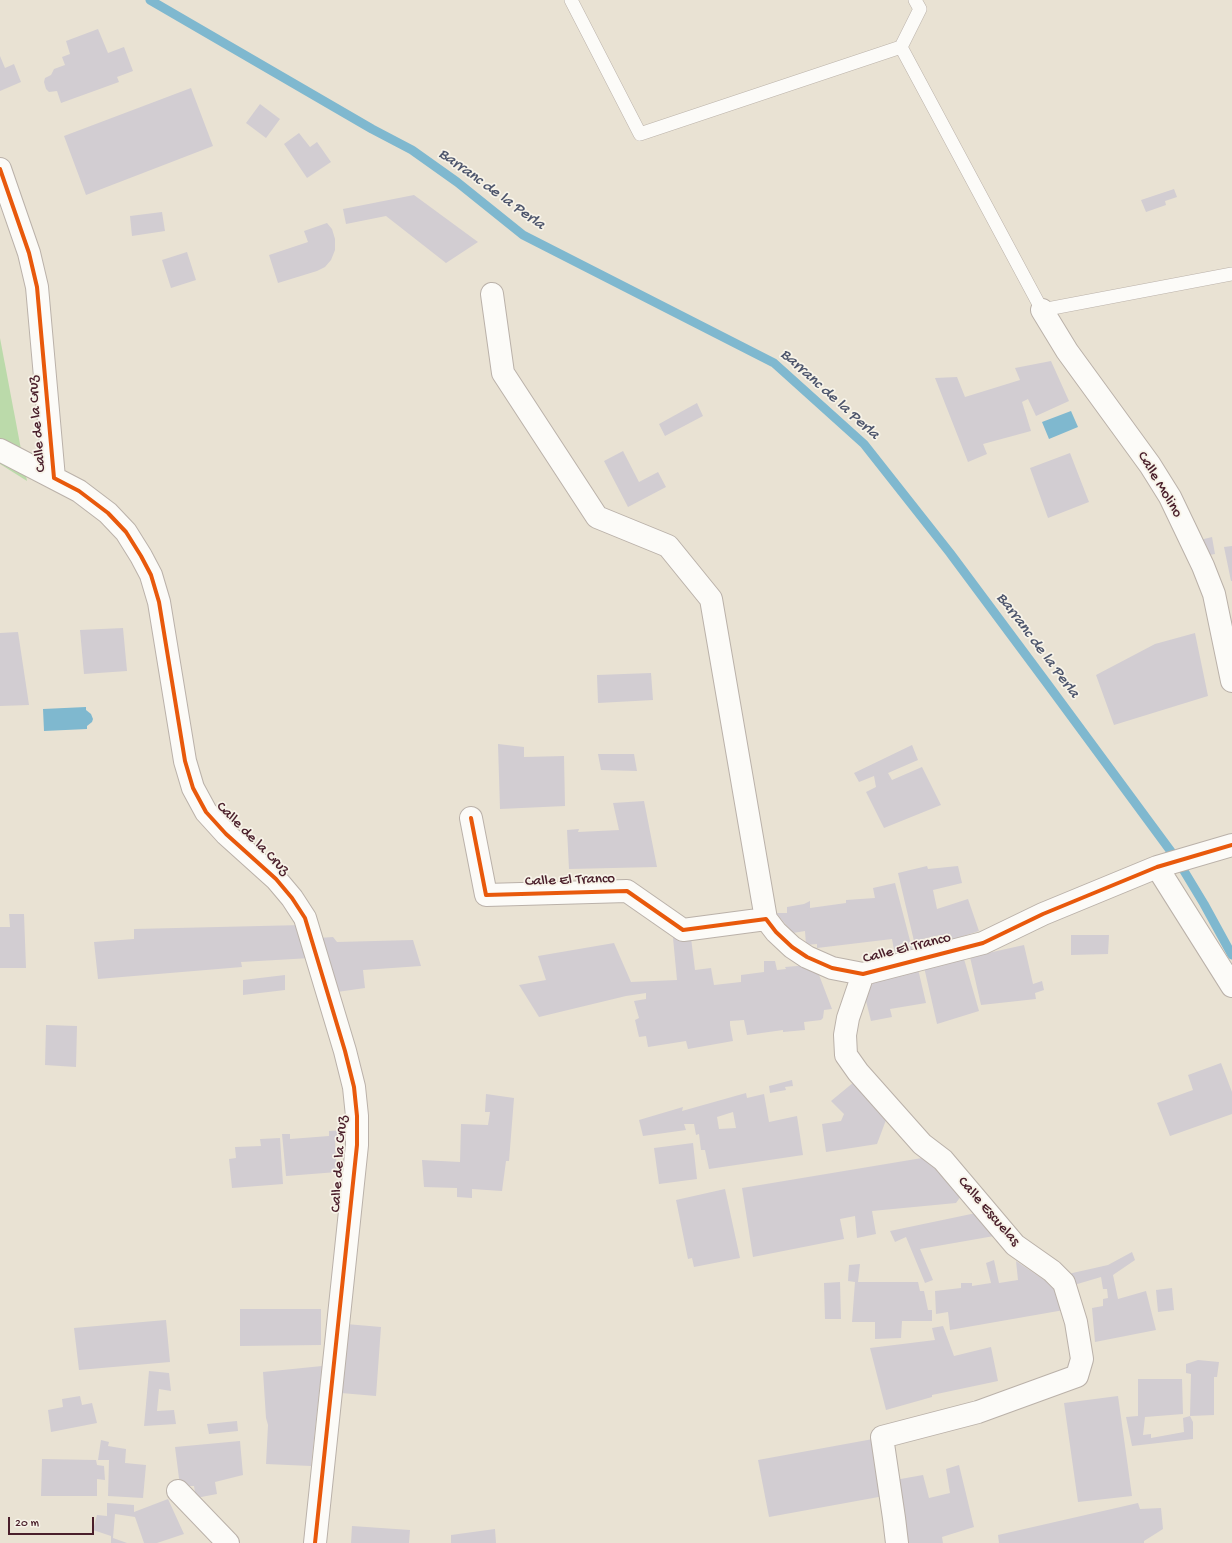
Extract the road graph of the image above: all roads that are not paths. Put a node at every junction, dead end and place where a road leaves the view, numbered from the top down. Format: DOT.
graph roads {
  1 [pos="571,0"];
  2 [pos="915,0"];
  3 [pos="901,47"];
  4 [pos="0,170"];
  5 [pos="1232,274"];
  6 [pos="492,294"];
  7 [pos="1042,310"];
  8 [pos="0,450"];
  9 [pos="54,478"];
  10 [pos="1232,681"];
  11 [pos="471,818"];
  12 [pos="1232,845"];
  13 [pos="1157,867"];
  14 [pos="766,919"];
  15 [pos="863,974"];
  16 [pos="1232,986"];
  17 [pos="178,1491"];
  18 [pos="228,1543"];
  19 [pos="315,1543"];
  20 [pos="897,1543"];
  1 -- 3 [label="lane"];
  2 -- 3 [label="lane"];
  3 -- 7 [label="lane"];
  4 -- 9 [label="street, Calle de la Cruz"];
  5 -- 7 [label="lane"];
  6 -- 14 [label="street"];
  7 -- 10 [label="street, Calle Molino"];
  8 -- 9 [label="street"];
  9 -- 19 [label="street, Calle de la Cruz"];
  11 -- 14 [label="street, Calle El Tranco"];
  12 -- 13 [label="street, Calle El Tranco"];
  13 -- 15 [label="street, Calle El Tranco"];
  13 -- 16 [label="street"];
  14 -- 15 [label="street, Calle El Tranco"];
  15 -- 20 [label="street, Calle Escuelas"];
  17 -- 18 [label="street"];
}
